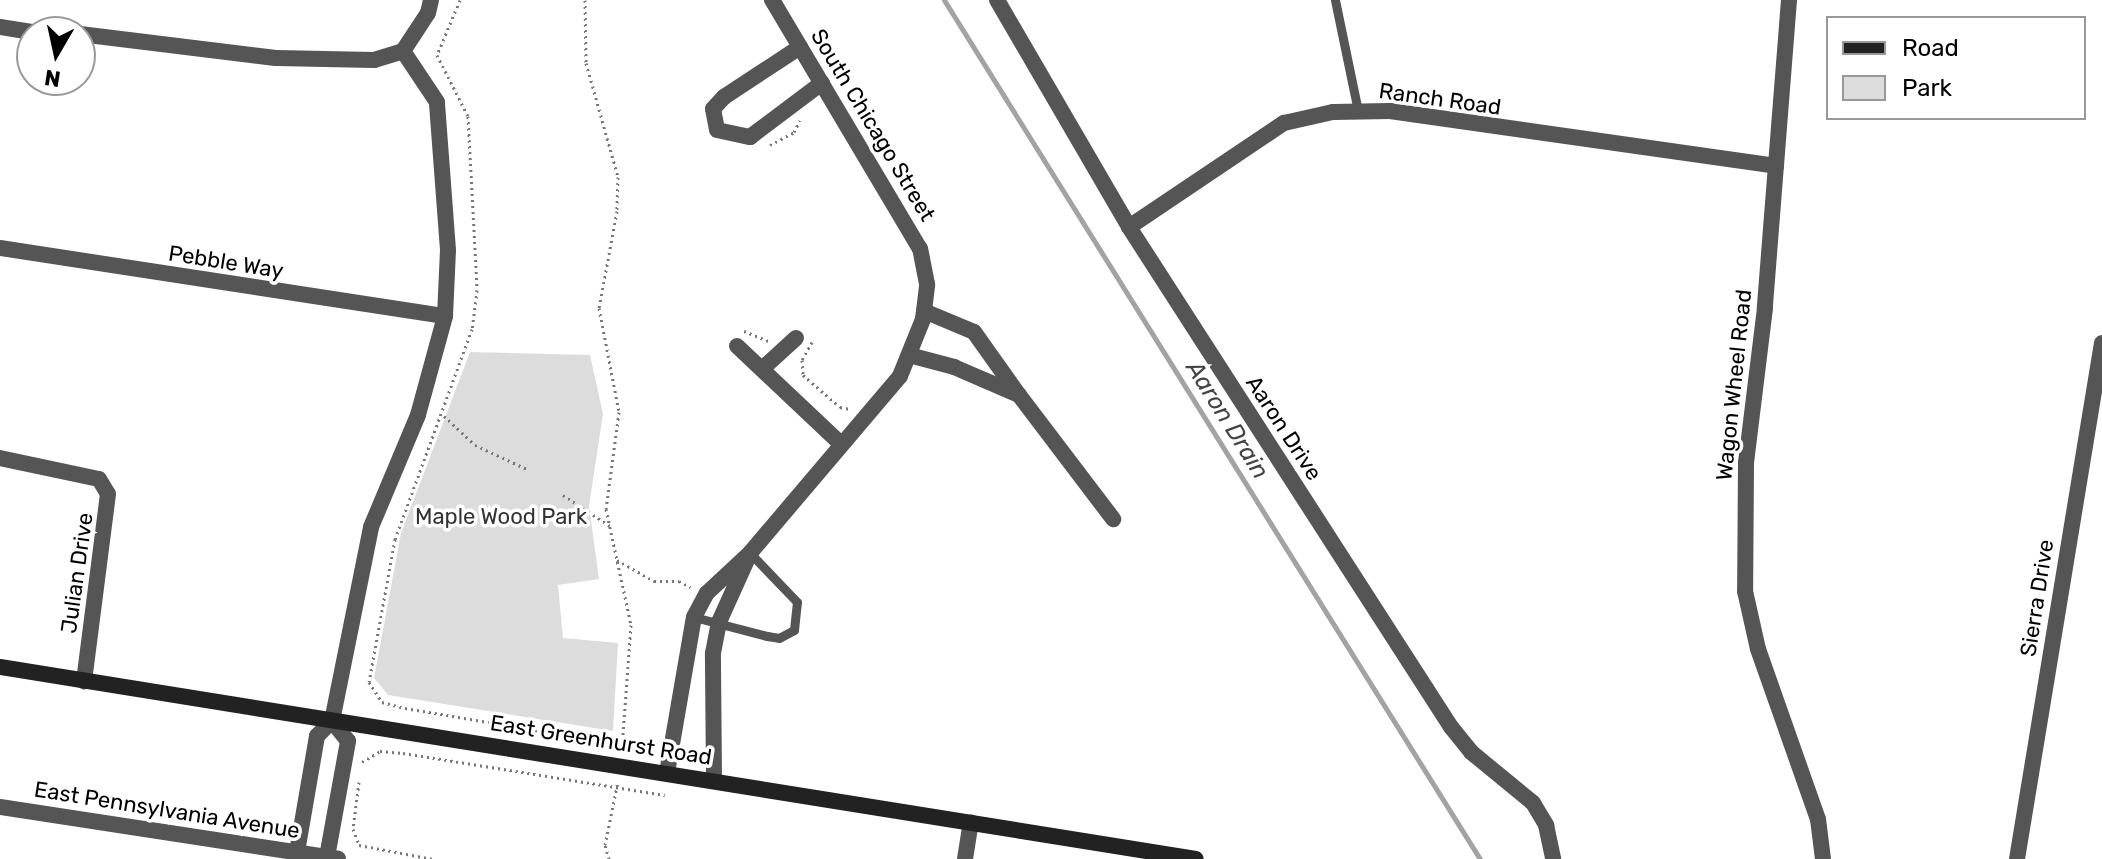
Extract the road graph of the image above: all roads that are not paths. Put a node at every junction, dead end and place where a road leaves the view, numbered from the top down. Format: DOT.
graph roads {
  1 [pos="431,0"];
  2 [pos="772,0"];
  3 [pos="997,0"];
  4 [pos="1335,0"];
  5 [pos="1789,0"];
  6 [pos="96,36"];
  7 [pos="800,47"];
  8 [pos="403,51"];
  9 [pos="822,83"];
  10 [pos="1358,111"];
  11 [pos="1776,166"];
  12 [pos="1129,227"];
  13 [pos="0,248"];
  14 [pos="924,311"];
  15 [pos="445,316"];
  16 [pos="796,338"];
  17 [pos="737,342"];
  18 [pos="2102,343"];
  19 [pos="909,355"];
  20 [pos="762,369"];
  21 [pos="1019,395"];
  22 [pos="841,444"];
  23 [pos="0,458"];
  24 [pos="1113,519"];
  25 [pos="750,553"];
  26 [pos="694,617"];
  27 [pos="719,622"];
  28 [pos="0,667"];
  29 [pos="84,681"];
  30 [pos="332,721"];
  31 [pos="667,773"];
  32 [pos="714,779"];
  33 [pos="0,807"];
  34 [pos="971,822"];
  35 [pos="297,852"];
  36 [pos="332,858"];
  37 [pos="965,859"];
  38 [pos="1196,859"];
  39 [pos="1553,859"];
  40 [pos="1823,859"];
  41 [pos="2017,859"];
  1 -- 8 [label="street"];
  2 -- 7 [label="street, South Chicago Street"];
  3 -- 12 [label="street, Aaron Drive"];
  4 -- 10 [label="lane"];
  5 -- 11 [label="street, Wagon Wheel Road"];
  6 -- 8 [label="street"];
  7 -- 9 [label="street, South Chicago Street"];
  7 -- 9 [label="street"];
  8 -- 15 [label="street"];
  9 -- 14 [label="street, South Chicago Street"];
  10 -- 11 [label="street, Ranch Road"];
  10 -- 12 [label="street, Ranch Road"];
  11 -- 40 [label="street, Wagon Wheel Road"];
  12 -- 39 [label="street, Aaron Drive"];
  13 -- 15 [label="street, Pebble Way"];
  14 -- 19 [label="street, South Chicago Street"];
  14 -- 21 [label="street"];
  15 -- 30 [label="street"];
  16 -- 20 [label="street"];
  17 -- 20 [label="street"];
  18 -- 41 [label="street, Sierra Drive"];
  19 -- 21 [label="street"];
  19 -- 22 [label="street, South Chicago Street"];
  20 -- 22 [label="street"];
  21 -- 24 [label="street"];
  22 -- 25 [label="street, South Chicago Street"];
  23 -- 29 [label="street, Julian Drive"];
  25 -- 26 [label="street, South Chicago Street"];
  25 -- 27 [label="street, South Chicago Street"];
  25 -- 27 [label="lane"];
  26 -- 27 [label="lane"];
  26 -- 31 [label="street, South Chicago Street"];
  27 -- 32 [label="street, South Chicago Street"];
  28 -- 29 [label="main road, East Greenhurst Road"];
  29 -- 30 [label="main road, East Greenhurst Road"];
  30 -- 31 [label="main road, East Greenhurst Road"];
  30 -- 35 [label="street"];
  30 -- 36 [label="street"];
  31 -- 32 [label="main road, East Greenhurst Road"];
  32 -- 34 [label="main road, East Greenhurst Road"];
  33 -- 35 [label="street, East Pennsylvania Avenue"];
  34 -- 37 [label="street"];
  34 -- 38 [label="main road, East Greenhurst Road"];
  35 -- 36 [label="street, East Pennsylvania Avenue"];
}
